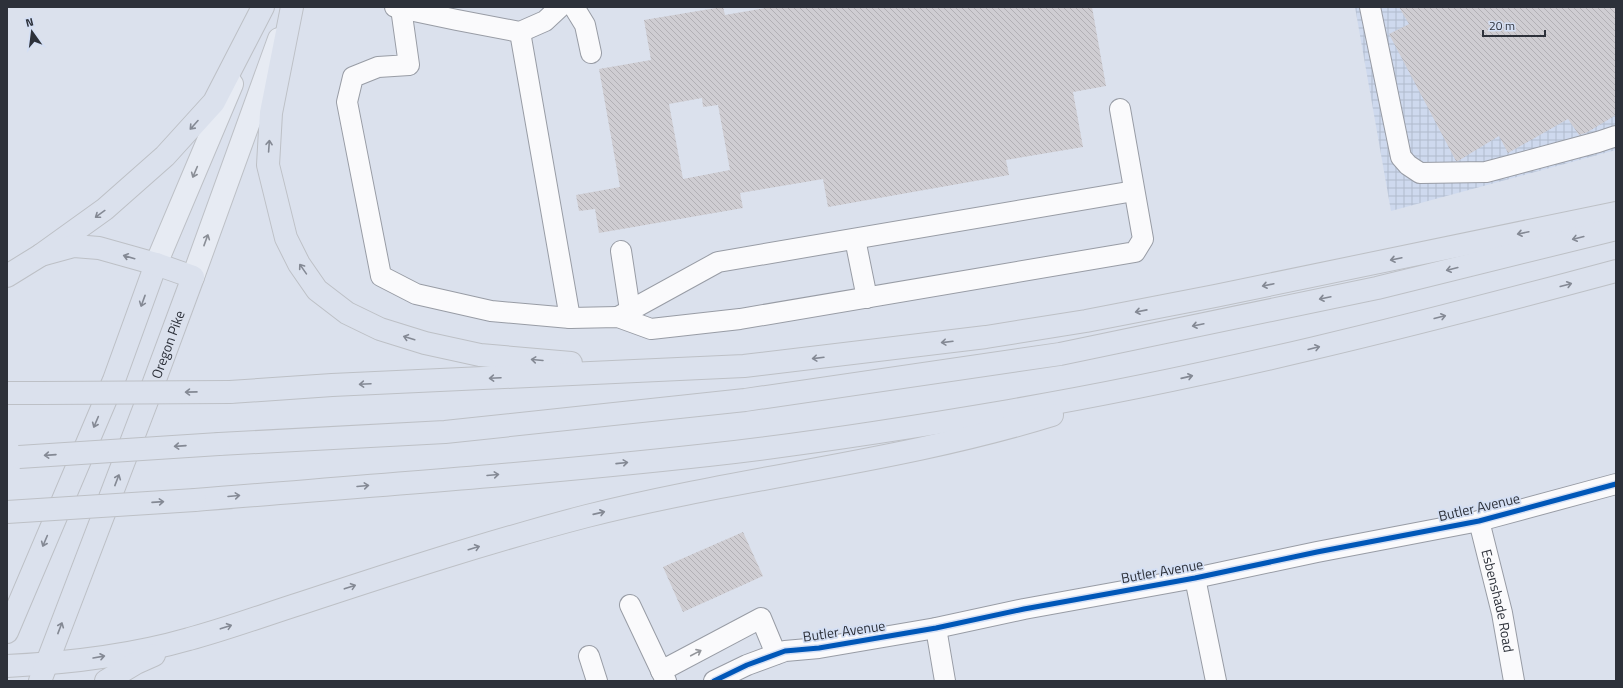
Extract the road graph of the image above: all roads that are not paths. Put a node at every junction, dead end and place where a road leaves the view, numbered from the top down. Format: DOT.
graph roads {
  1 [pos="263,7"];
  2 [pos="291,7"];
  3 [pos="560,7"];
  4 [pos="574,7"];
  5 [pos="1370,7"];
  6 [pos="398,8"];
  7 [pos="520,32"];
  8 [pos="591,53"];
  9 [pos="1120,109"];
  10 [pos="1616,136"];
  11 [pos="1134,191"];
  12 [pos="1616,214"];
  13 [pos="1616,229"];
  14 [pos="855,239"];
  15 [pos="621,251"];
  16 [pos="41,255"];
  17 [pos="156,264"];
  18 [pos="1616,271"];
  19 [pos="7,276"];
  20 [pos="193,277"];
  21 [pos="867,298"];
  22 [pos="624,314"];
  23 [pos="570,318"];
  24 [pos="744,366"];
  25 [pos="1149,386"];
  26 [pos="7,393"];
  27 [pos="13,457"];
  28 [pos="1616,484"];
  29 [pos="7,512"];
  30 [pos="1479,521"];
  31 [pos="1195,578"];
  32 [pos="630,605"];
  33 [pos="936,628"];
  34 [pos="7,632"];
  35 [pos="189,639"];
  36 [pos="776,654"];
  37 [pos="589,656"];
  38 [pos="7,666"];
  39 [pos="43,672"];
  40 [pos="663,676"];
  41 [pos="106,681"];
  42 [pos="597,681"];
  43 [pos="714,681"];
  44 [pos="945,681"];
  45 [pos="1216,681"];
  46 [pos="1514,681"];
  1 -- 16 [label="highway, one-way"];
  1 -- 17 [label="main road, one-way"];
  20 -- 2 [label="main road, Oregon Pike, one-way"];
  24 -- 2 [label="highway, one-way"];
  3 -- 7 [label="street"];
  4 -- 8 [label="street"];
  5 -- 10 [label="street"];
  6 -- 7 [label="street"];
  6 -- 23 [label="street"];
  7 -- 23 [label="street"];
  9 -- 11 [label="street"];
  11 -- 14 [label="street"];
  11 -- 21 [label="street"];
  12 -- 24 [label="highway, one-way"];
  13 -- 27 [label="highway, one-way, bridge"];
  14 -- 21 [label="street"];
  14 -- 22 [label="street"];
  15 -- 22 [label="street"];
  17 -- 16 [label="highway, one-way"];
  16 -- 19 [label="highway"];
  17 -- 20 [label="highway"];
  17 -- 34 [label="highway, one-way"];
  25 -- 18 [label="highway, one-way"];
  39 -- 20 [label="highway, Oregon Pike, one-way"];
  21 -- 22 [label="street"];
  22 -- 23 [label="street"];
  24 -- 26 [label="highway, one-way, bridge"];
  29 -- 25 [label="highway, one-way, bridge"];
  35 -- 25 [label="highway, one-way"];
  28 -- 30 [label="street, Butler Avenue"];
  30 -- 31 [label="street, Butler Avenue"];
  30 -- 46 [label="street, Esbenshade Road"];
  31 -- 33 [label="street, Butler Avenue"];
  31 -- 45 [label="street"];
  32 -- 40 [label="street"];
  33 -- 36 [label="street, Butler Avenue"];
  33 -- 44 [label="street"];
  39 -- 35 [label="highway, one-way"];
  35 -- 41 [label="highway"];
  40 -- 36 [label="street, one-way"];
  36 -- 43 [label="street, Butler Avenue"];
  37 -- 42 [label="street"];
  38 -- 39 [label="highway"];
}
